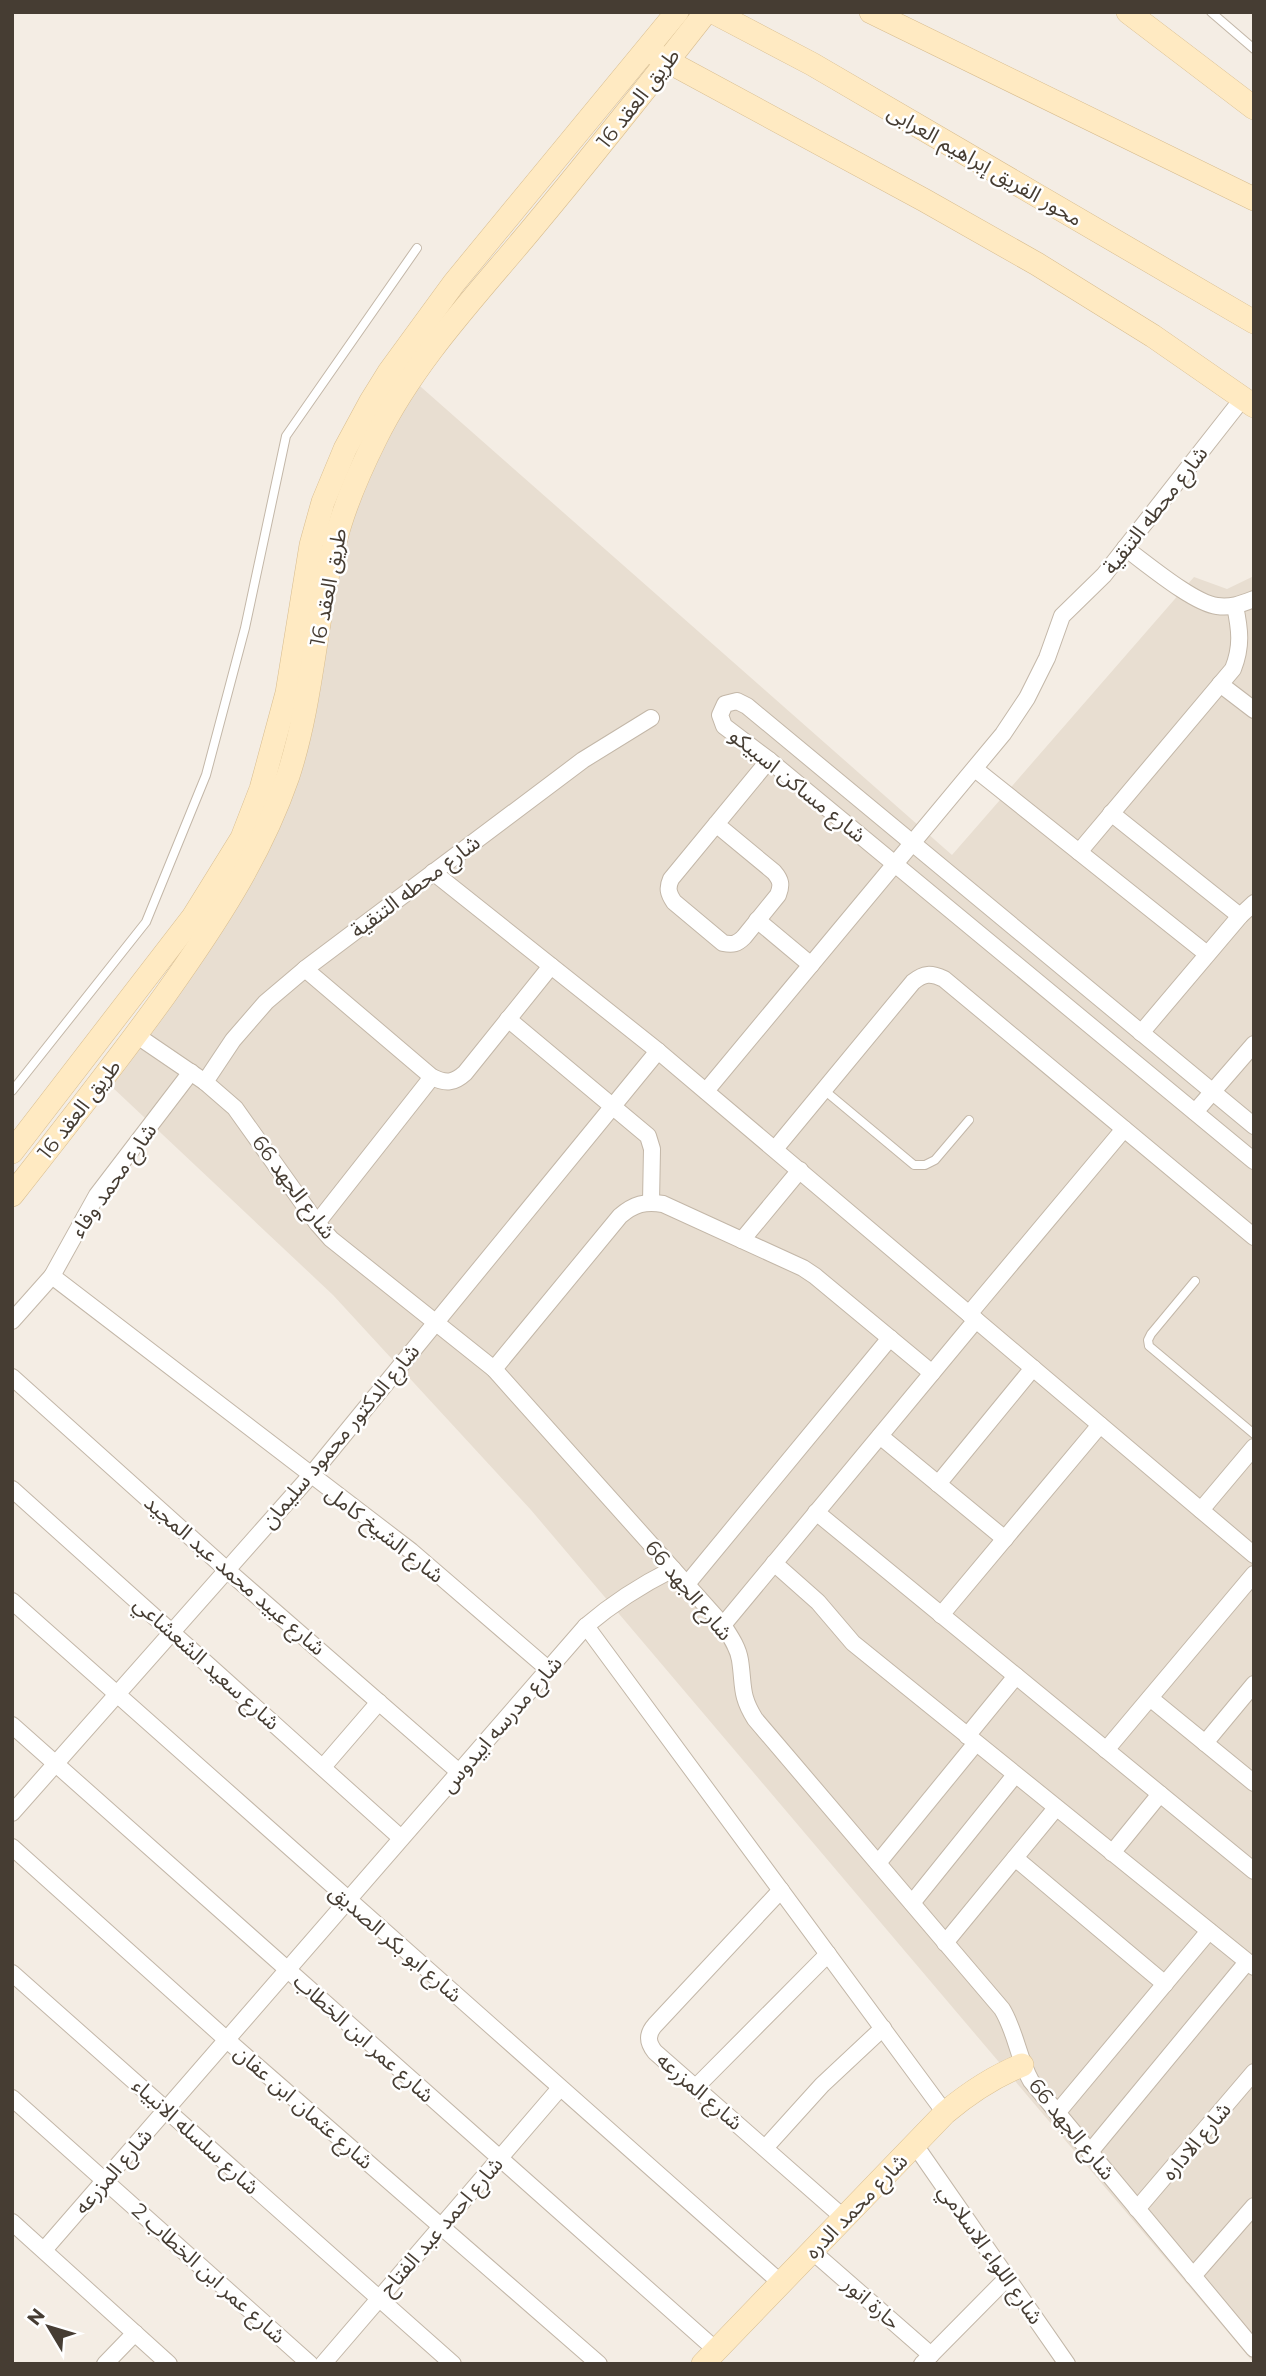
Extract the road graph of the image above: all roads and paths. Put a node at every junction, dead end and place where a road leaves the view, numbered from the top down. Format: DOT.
graph roads {
  1 [pos="677,12"];
  2 [pos="706,12"];
  3 [pos="713,12"];
  4 [pos="871,12"];
  5 [pos="1129,12"];
  6 [pos="1211,12"];
  7 [pos="1254,49"];
  8 [pos="647,50"];
  9 [pos="667,62"];
  10 [pos="1254,108"];
  11 [pos="1254,199"];
  12 [pos="417,248"];
  13 [pos="1254,322"];
  14 [pos="1248,402"];
  15 [pos="1125,548"];
  16 [pos="1254,599"];
  17 [pos="1235,606"];
  18 [pos="1220,684"];
  19 [pos="1254,710"];
  20 [pos="651,718"];
  21 [pos="769,760"];
  22 [pos="975,769"];
  23 [pos="1111,813"];
  24 [pos="716,824"];
  25 [pos="912,843"];
  26 [pos="1079,852"];
  27 [pos="895,864"];
  28 [pos="433,872"];
  29 [pos="1254,903"];
  30 [pos="1240,916"];
  31 [pos="757,920"];
  32 [pos="1207,954"];
  33 [pos="811,965"];
  34 [pos="551,966"];
  35 [pos="305,969"];
  36 [pos="508,1019"];
  37 [pos="1141,1033"];
  38 [pos="136,1035"];
  39 [pos="1254,1044"];
  40 [pos="658,1051"];
  41 [pos="191,1072"];
  42 [pos="432,1077"];
  43 [pos="205,1082"];
  44 [pos="824,1090"];
  45 [pos="12,1091"];
  46 [pos="706,1091"];
  47 [pos="1213,1092"];
  48 [pos="612,1107"];
  49 [pos="1195,1112"];
  50 [pos="969,1120"];
  51 [pos="1254,1126"];
  52 [pos="1124,1129"];
  53 [pos="775,1149"];
  54 [pos="12,1152"];
  55 [pos="1254,1161"];
  56 [pos="800,1170"];
  57 [pos="12,1195"];
  58 [pos="651,1202"];
  59 [pos="317,1223"];
  60 [pos="1254,1237"];
  61 [pos="743,1240"];
  62 [pos="52,1276"];
  63 [pos="1195,1281"];
  64 [pos="972,1317"];
  65 [pos="12,1321"];
  66 [pos="435,1323"];
  67 [pos="890,1338"];
  68 [pos="1033,1368"];
  69 [pos="494,1369"];
  70 [pos="932,1373"];
  71 [pos="12,1377"];
  72 [pos="1100,1425"];
  73 [pos="1254,1434"];
  74 [pos="880,1436"];
  75 [pos="1254,1447"];
  76 [pos="311,1475"];
  77 [pos="938,1484"];
  78 [pos="12,1489"];
  79 [pos="1201,1510"];
  80 [pos="817,1512"];
  81 [pos="1005,1539"];
  82 [pos="1254,1555"];
  83 [pos="774,1563"];
  84 [pos="674,1569"];
  85 [pos="227,1570"];
  86 [pos="1254,1574"];
  87 [pos="687,1584"];
  88 [pos="12,1601"];
  89 [pos="941,1615"];
  90 [pos="723,1625"];
  91 [pos="586,1626"];
  92 [pos="172,1632"];
  93 [pos="548,1669"];
  94 [pos="1016,1676"];
  95 [pos="1254,1684"];
  96 [pos="117,1695"];
  97 [pos="1150,1698"];
  98 [pos="379,1702"];
  99 [pos="12,1725"];
  100 [pos="971,1739"];
  101 [pos="1205,1743"];
  102 [pos="1105,1750"];
  103 [pos="55,1764"];
  104 [pos="323,1767"];
  105 [pos="459,1772"];
  106 [pos="1015,1775"];
  107 [pos="1254,1783"];
  108 [pos="1160,1794"];
  109 [pos="1056,1808"];
  110 [pos="12,1813"];
  111 [pos="401,1838"];
  112 [pos="12,1847"];
  113 [pos="1112,1853"];
  114 [pos="1014,1858"];
  115 [pos="878,1863"];
  116 [pos="1254,1871"];
  117 [pos="781,1890"];
  118 [pos="347,1901"];
  119 [pos="912,1903"];
  120 [pos="1209,1931"];
  121 [pos="945,1943"];
  122 [pos="828,1954"];
  123 [pos="1250,1964"];
  124 [pos="287,1969"];
  125 [pos="12,1973"];
  126 [pos="1165,1984"];
  127 [pos="883,2028"];
  128 [pos="227,2040"];
  129 [pos="1023,2065"];
  130 [pos="1254,2072"];
  131 [pos="559,2088"];
  132 [pos="695,2088"];
  133 [pos="12,2098"];
  134 [pos="166,2110"];
  135 [pos="945,2113"];
  136 [pos="1057,2113"];
  137 [pos="915,2145"];
  138 [pos="765,2148"];
  139 [pos="1090,2152"];
  140 [pos="499,2158"];
  141 [pos="105,2180"];
  142 [pos="1254,2206"];
  143 [pos="1138,2209"];
  144 [pos="844,2218"];
  145 [pos="12,2222"];
  146 [pos="441,2226"];
  147 [pos="44,2250"];
  148 [pos="812,2250"];
  149 [pos="1193,2276"];
  150 [pos="1007,2278"];
  151 [pos="780,2283"];
  152 [pos="379,2299"];
  153 [pos="135,2333"];
  154 [pos="1254,2349"];
  155 [pos="709,2357"];
  156 [pos="927,2359"];
  157 [pos="105,2364"];
  158 [pos="169,2364"];
  159 [pos="310,2364"];
  160 [pos="323,2364"];
  161 [pos="453,2364"];
  162 [pos="600,2364"];
  163 [pos="1067,2364"];
  1 -- 8 [label="street, طريق العقد 16"];
  2 -- 9 [label="street, طريق العقد 16"];
  3 -- 13 [label="street, محور الفريق إبراهيم العرابى"];
  4 -- 11 [label="street"];
  5 -- 10 [label="street"];
  6 -- 7 [label="lane"];
  8 -- 9 [label="street"];
  8 -- 54 [label="street, طريق العقد 16"];
  9 -- 14 [label="street"];
  9 -- 38 [label="street, طريق العقد 16"];
  12 -- 45 [label="lane"];
  14 -- 15 [label="street, شارع محطه التنقية"];
  15 -- 17 [label="street"];
  15 -- 22 [label="street, شارع محطه التنقية"];
  16 -- 17 [label="street"];
  17 -- 18 [label="street"];
  18 -- 19 [label="street"];
  18 -- 23 [label="street"];
  20 -- 28 [label="street, شارع محطه التنقية"];
  21 -- 24 [label="street"];
  21 -- 25 [label="street, شارع مساكن اسبيكو"];
  21 -- 27 [label="street, شارع مساكن اسبيكو"];
  22 -- 25 [label="street"];
  22 -- 26 [label="street"];
  23 -- 26 [label="street"];
  23 -- 30 [label="street"];
  24 -- 31 [label="street"];
  24 -- 31 [label="street"];
  25 -- 27 [label="street"];
  25 -- 37 [label="street, شارع مساكن اسبيكو"];
  26 -- 32 [label="street"];
  27 -- 33 [label="street"];
  27 -- 49 [label="street, شارع مساكن اسبيكو"];
  28 -- 34 [label="street"];
  28 -- 35 [label="street, شارع محطه التنقية"];
  29 -- 30 [label="street"];
  30 -- 32 [label="street"];
  31 -- 33 [label="street"];
  32 -- 37 [label="street"];
  33 -- 46 [label="street"];
  34 -- 36 [label="street"];
  34 -- 40 [label="street"];
  35 -- 42 [label="street"];
  35 -- 43 [label="street, شارع محطه التنقية"];
  36 -- 42 [label="street"];
  36 -- 48 [label="street"];
  37 -- 47 [label="street, شارع مساكن اسبيكو"];
  38 -- 41 [label="street, شارع الجهد 66"];
  38 -- 57 [label="street, طريق العقد 16"];
  39 -- 47 [label="street"];
  40 -- 46 [label="street"];
  40 -- 48 [label="street, شارع الدكتور محمود سليمان"];
  41 -- 43 [label="street, شارع الجهد 66"];
  41 -- 62 [label="street, شارع محمد وفاء"];
  42 -- 59 [label="street"];
  43 -- 59 [label="street, شارع الجهد 66"];
  44 -- 50 [label="lane"];
  44 -- 52 [label="street"];
  44 -- 53 [label="street"];
  46 -- 53 [label="street"];
  47 -- 49 [label="street"];
  47 -- 51 [label="street, شارع مساكن اسبيكو"];
  48 -- 58 [label="street"];
  48 -- 66 [label="street, شارع الدكتور محمود سليمان"];
  49 -- 55 [label="street, شارع مساكن اسبيكو"];
  52 -- 60 [label="street"];
  52 -- 64 [label="street"];
  53 -- 56 [label="street"];
  56 -- 61 [label="street"];
  56 -- 64 [label="street"];
  58 -- 61 [label="street"];
  58 -- 69 [label="street"];
  59 -- 66 [label="street, شارع الجهد 66"];
  61 -- 67 [label="street"];
  62 -- 65 [label="street, شارع محمد وفاء"];
  62 -- 76 [label="street, شارع الشيخ كامل"];
  63 -- 73 [label="lane"];
  64 -- 68 [label="street"];
  64 -- 70 [label="street"];
  66 -- 69 [label="street, شارع الجهد 66"];
  66 -- 76 [label="street, شارع الدكتور محمود سليمان"];
  67 -- 70 [label="street"];
  67 -- 87 [label="street"];
  68 -- 72 [label="street"];
  68 -- 77 [label="street"];
  69 -- 84 [label="street, شارع الجهد 66"];
  70 -- 74 [label="street"];
  71 -- 85 [label="street, شارع عبيد محمد عبد المجيد"];
  72 -- 79 [label="street"];
  72 -- 81 [label="street"];
  74 -- 77 [label="street"];
  74 -- 80 [label="street"];
  75 -- 79 [label="street"];
  76 -- 85 [label="street, شارع الدكتور محمود سليمان"];
  76 -- 93 [label="street, شارع الشيخ كامل"];
  77 -- 81 [label="street"];
  78 -- 92 [label="street, شارع سعيد الشعشاعي"];
  79 -- 82 [label="street"];
  80 -- 83 [label="street"];
  80 -- 89 [label="street"];
  81 -- 89 [label="street"];
  83 -- 90 [label="street"];
  83 -- 100 [label="street"];
  84 -- 87 [label="street, شارع الجهد 66"];
  84 -- 91 [label="street, شارع مدرسه ابيدوس"];
  85 -- 92 [label="street, شارع الدكتور محمود سليمان"];
  85 -- 98 [label="street, شارع عبيد محمد عبد المجيد"];
  86 -- 97 [label="street"];
  87 -- 90 [label="street, شارع الجهد 66"];
  88 -- 96 [label="street, شارع ابو بكر الصديق"];
  89 -- 94 [label="street"];
  90 -- 115 [label="street, شارع الجهد 66"];
  91 -- 93 [label="street, شارع مدرسه ابيدوس"];
  91 -- 117 [label="street"];
  92 -- 96 [label="street, شارع الدكتور محمود سليمان"];
  92 -- 104 [label="street, شارع سعيد الشعشاعي"];
  93 -- 105 [label="street, شارع مدرسه ابيدوس"];
  94 -- 100 [label="street"];
  94 -- 102 [label="street"];
  95 -- 101 [label="street"];
  96 -- 103 [label="street, شارع الدكتور محمود سليمان"];
  96 -- 118 [label="street, شارع ابو بكر الصديق"];
  97 -- 101 [label="street"];
  97 -- 102 [label="street"];
  98 -- 104 [label="street"];
  98 -- 105 [label="street, شارع عبيد محمد عبد المجيد"];
  99 -- 103 [label="street, شارع عمر ابن الخطاب"];
  100 -- 106 [label="street"];
  100 -- 115 [label="street"];
  101 -- 107 [label="street"];
  102 -- 108 [label="street"];
  103 -- 110 [label="street, شارع الدكتور محمود سليمان"];
  103 -- 124 [label="street, شارع عمر ابن الخطاب"];
  104 -- 111 [label="street, شارع سعيد الشعشاعي"];
  105 -- 111 [label="street, شارع مدرسه ابيدوس"];
  106 -- 109 [label="street"];
  106 -- 119 [label="street"];
  108 -- 113 [label="street"];
  108 -- 116 [label="street"];
  109 -- 113 [label="street"];
  109 -- 114 [label="street"];
  111 -- 118 [label="street, شارع مدرسه ابيدوس"];
  112 -- 128 [label="street, شارع عثمان ابن عفان"];
  113 -- 120 [label="street"];
  114 -- 121 [label="street"];
  114 -- 126 [label="street"];
  115 -- 119 [label="street, شارع الجهد 66"];
  117 -- 122 [label="street"];
  117 -- 132 [label="street, شارع المزرعه"];
  118 -- 124 [label="street, شارع المزرعه"];
  118 -- 131 [label="street, شارع ابو بكر الصديق"];
  119 -- 121 [label="street, شارع الجهد 66"];
  120 -- 123 [label="street"];
  120 -- 126 [label="street"];
  121 -- 129 [label="street, شارع الجهد 66"];
  122 -- 127 [label="street"];
  122 -- 132 [label="street"];
  123 -- 139 [label="street"];
  124 -- 128 [label="street, شارع المزرعه"];
  124 -- 140 [label="street, شارع عمر ابن الخطاب"];
  125 -- 134 [label="street, شارع سلسله الانبياء"];
  126 -- 136 [label="street"];
  127 -- 135 [label="street"];
  127 -- 138 [label="street"];
  128 -- 134 [label="street, شارع المزرعه"];
  128 -- 146 [label="street, شارع عثمان ابن عفان"];
  129 -- 135 [label="street, شارع محمد الدره"];
  129 -- 136 [label="street, شارع الجهد 66"];
  130 -- 143 [label="street, شارع الاداره"];
  131 -- 140 [label="street, شارع احمد عبد الفتاح"];
  131 -- 151 [label="street, شارع ابو بكر الصديق"];
  132 -- 138 [label="street, شارع المزرعه"];
  133 -- 141 [label="street, شارع عمر ابن الخطاب 2"];
  134 -- 141 [label="street, شارع المزرعه"];
  134 -- 152 [label="street, شارع سلسله الانبياء"];
  135 -- 137 [label="street, شارع محمد الدره"];
  136 -- 139 [label="street, شارع الجهد 66"];
  137 -- 144 [label="street, شارع محمد الدره"];
  137 -- 150 [label="street, شارع اللواء الاسلامي"];
  138 -- 144 [label="street, شارع المزرعه"];
  139 -- 143 [label="street, شارع الجهد 66"];
  140 -- 146 [label="street, شارع احمد عبد الفتاح"];
  140 -- 155 [label="street, شارع عمر ابن الخطاب"];
  141 -- 147 [label="street, شارع المزرعه"];
  141 -- 159 [label="street, شارع عمر ابن الخطاب 2"];
  142 -- 149 [label="street"];
  143 -- 149 [label="street, شارع الجهد 66"];
  144 -- 148 [label="street, شارع محمد الدره"];
  145 -- 147 [label="street"];
  146 -- 152 [label="street, شارع احمد عبد الفتاح"];
  146 -- 162 [label="street, شارع عثمان ابن عفان"];
  147 -- 153 [label="street"];
  148 -- 151 [label="street, شارع محمد الدره"];
  148 -- 156 [label="street, حارة انور"];
  149 -- 154 [label="street, شارع الجهد 66"];
  150 -- 156 [label="street"];
  150 -- 163 [label="street, شارع اللواء الاسلامي"];
  151 -- 155 [label="street, شارع محمد الدره"];
  152 -- 160 [label="street, شارع احمد عبد الفتاح"];
  152 -- 161 [label="street, شارع سلسله الانبياء"];
  153 -- 157 [label="street"];
  153 -- 158 [label="street"];
}
